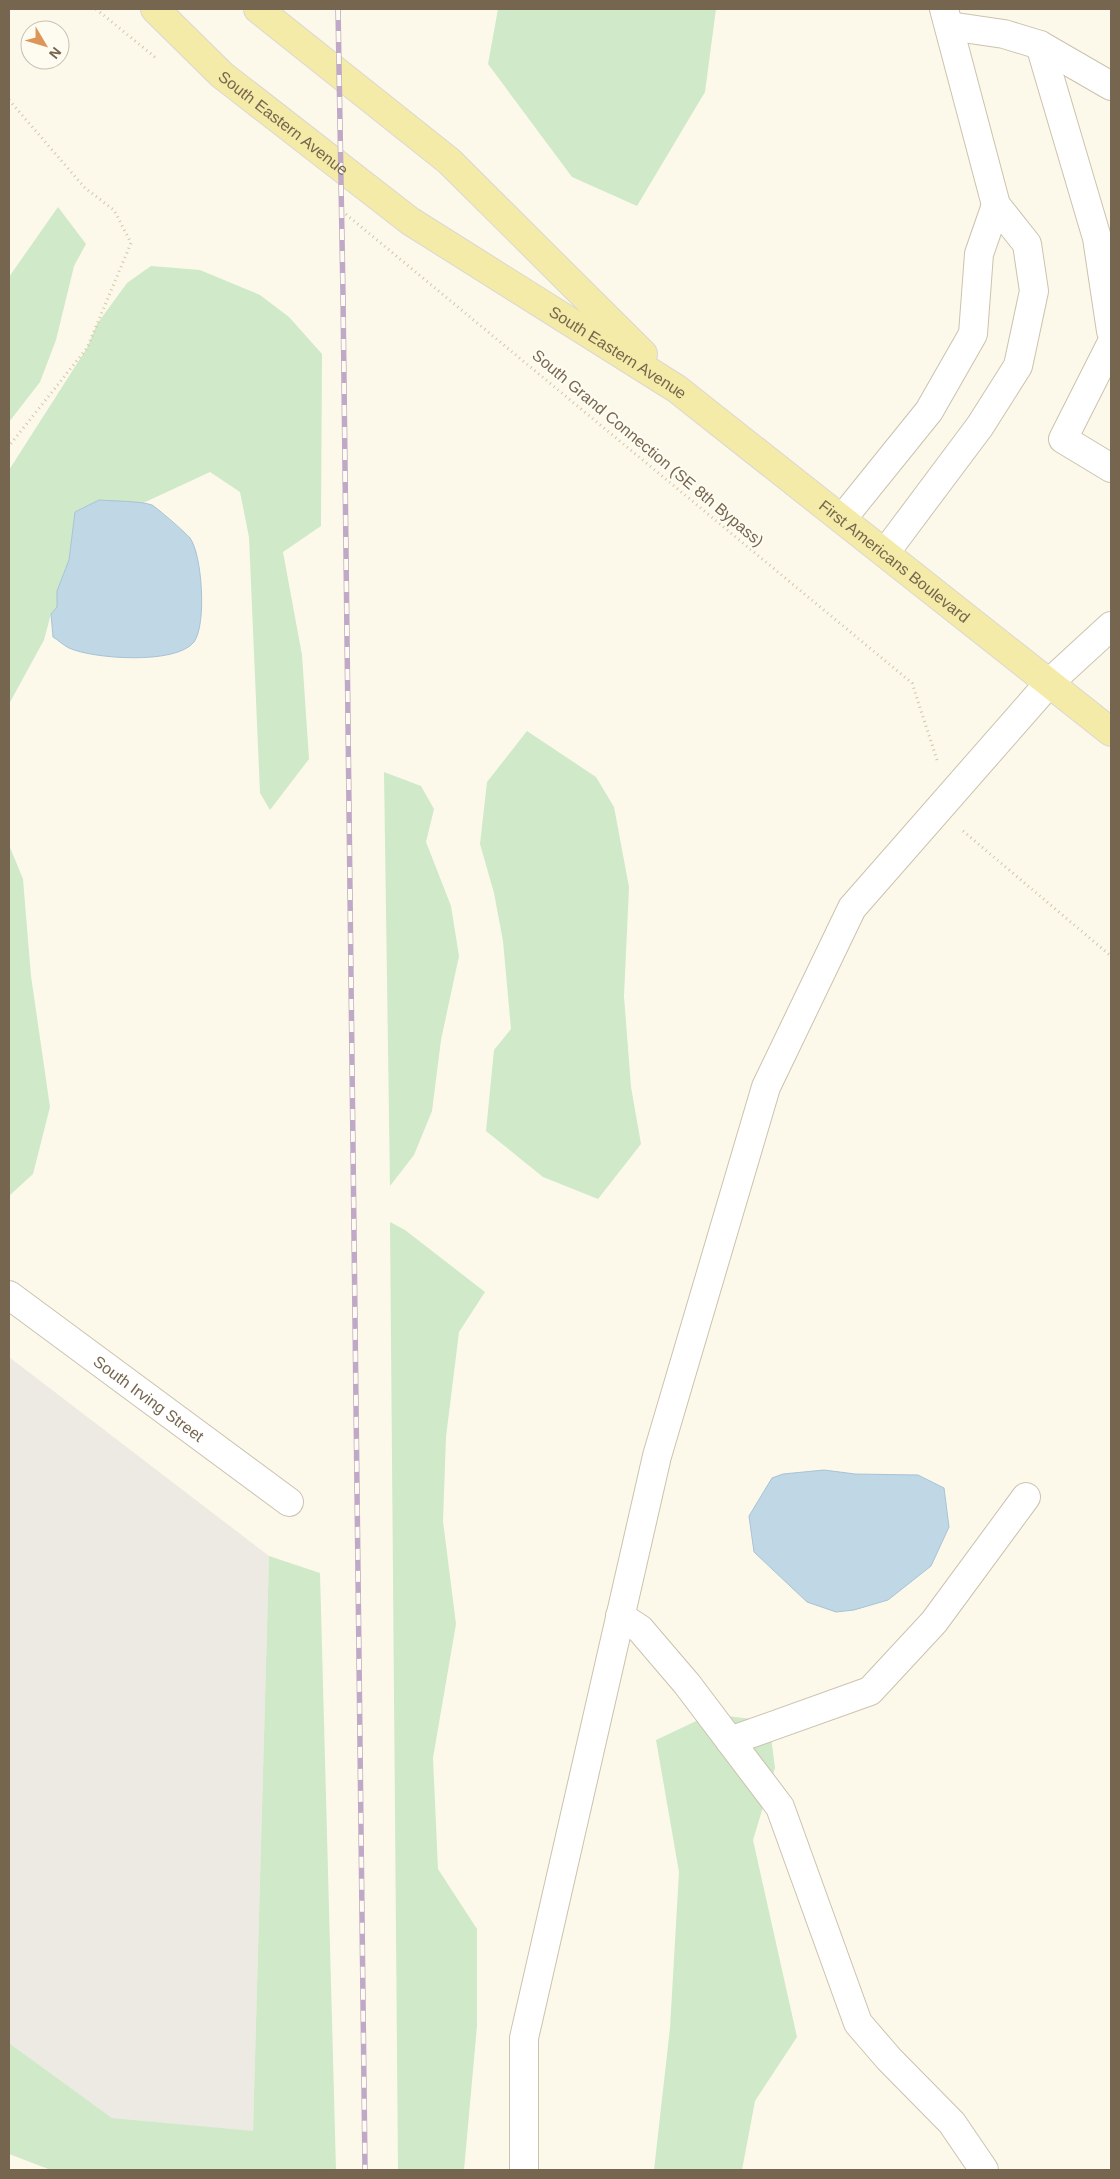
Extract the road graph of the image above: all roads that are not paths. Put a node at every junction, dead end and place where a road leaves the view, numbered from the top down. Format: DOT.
graph roads {
  1 [pos="155,9"];
  2 [pos="258,9"];
  3 [pos="946,18"];
  4 [pos="1040,46"];
  5 [pos="1111,86"];
  6 [pos="996,205"];
  7 [pos="1111,331"];
  8 [pos="1111,344"];
  9 [pos="678,389"];
  10 [pos="1111,468"];
  11 [pos="842,519"];
  12 [pos="885,553"];
  13 [pos="1111,626"];
  14 [pos="1049,683"];
  15 [pos="1111,732"];
  16 [pos="9,1294"];
  17 [pos="1026,1497"];
  18 [pos="289,1502"];
  19 [pos="620,1616"];
  20 [pos="730,1741"];
  21 [pos="524,2170"];
  22 [pos="984,2170"];
  1 -- 9 [label="main road, South Eastern Avenue"];
  2 -- 9 [label="main road, South Eastern Avenue"];
  3 -- 4 [label="street"];
  3 -- 6 [label="street"];
  4 -- 5 [label="street"];
  4 -- 7 [label="street"];
  6 -- 11 [label="street"];
  6 -- 12 [label="street"];
  8 -- 10 [label="street"];
  9 -- 11 [label="main road, First Americans Boulevard"];
  11 -- 12 [label="main road, First Americans Boulevard"];
  12 -- 14 [label="main road, First Americans Boulevard"];
  13 -- 14 [label="street"];
  14 -- 15 [label="main road, First Americans Boulevard"];
  14 -- 19 [label="street"];
  16 -- 18 [label="street, South Irving Street"];
  17 -- 20 [label="street"];
  19 -- 20 [label="street"];
  19 -- 21 [label="street"];
  20 -- 22 [label="street"];
}
